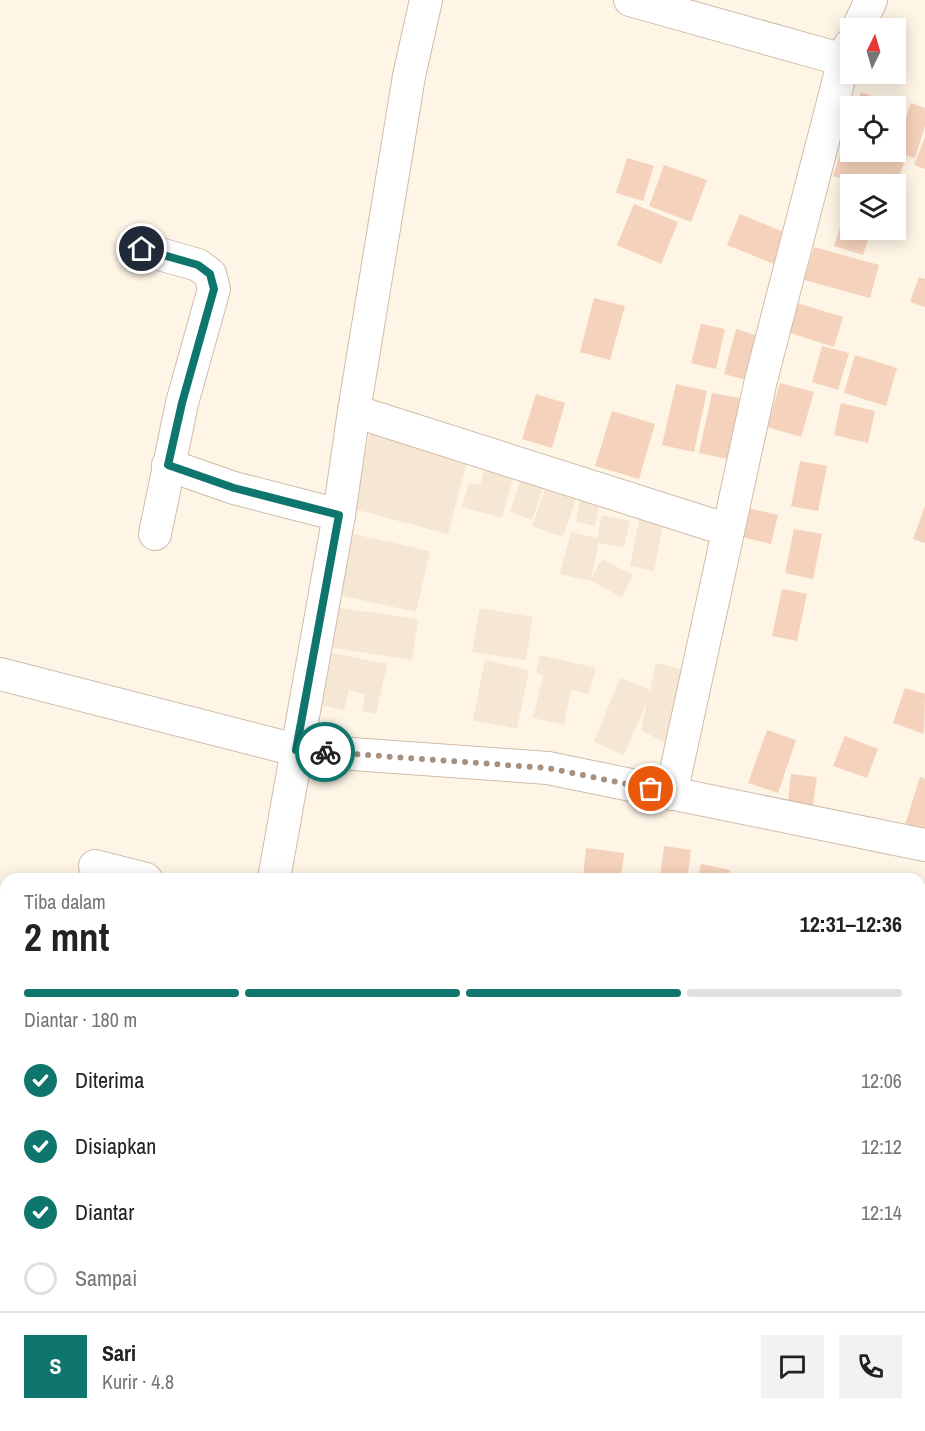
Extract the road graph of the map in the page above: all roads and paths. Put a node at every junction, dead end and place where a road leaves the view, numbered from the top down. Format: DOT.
graph roads {
  1 [pos="426,0"];
  2 [pos="630,0"];
  3 [pos="871,0"];
  4 [pos="863,18"];
  5 [pos="840,50"];
  6 [pos="840,78"];
  7 [pos="142,249"];
  8 [pos="354,411"];
  9 [pos="168,465"];
  10 [pos="339,515"];
  11 [pos="728,531"];
  12 [pos="155,534"];
  13 [pos="0,674"];
  14 [pos="296,750"];
  15 [pos="671,794"];
  16 [pos="925,845"];
  17 [pos="94,866"];
  18 [pos="122,873"];
  19 [pos="275,873"];
  1 -- 8 [label="street"];
  2 -- 5 [label="street"];
  3 -- 4 [label="street"];
  6 -- 11 [label="street"];
  7 -- 9 [label="street"];
  8 -- 10 [label="street"];
  8 -- 11 [label="street"];
  9 -- 10 [label="street"];
  9 -- 12 [label="street"];
  10 -- 14 [label="street"];
  11 -- 15 [label="street"];
  13 -- 14 [label="street"];
  14 -- 15 [label="street"];
  14 -- 19 [label="street"];
  15 -- 16 [label="street"];
  17 -- 18 [label="street"];
}
